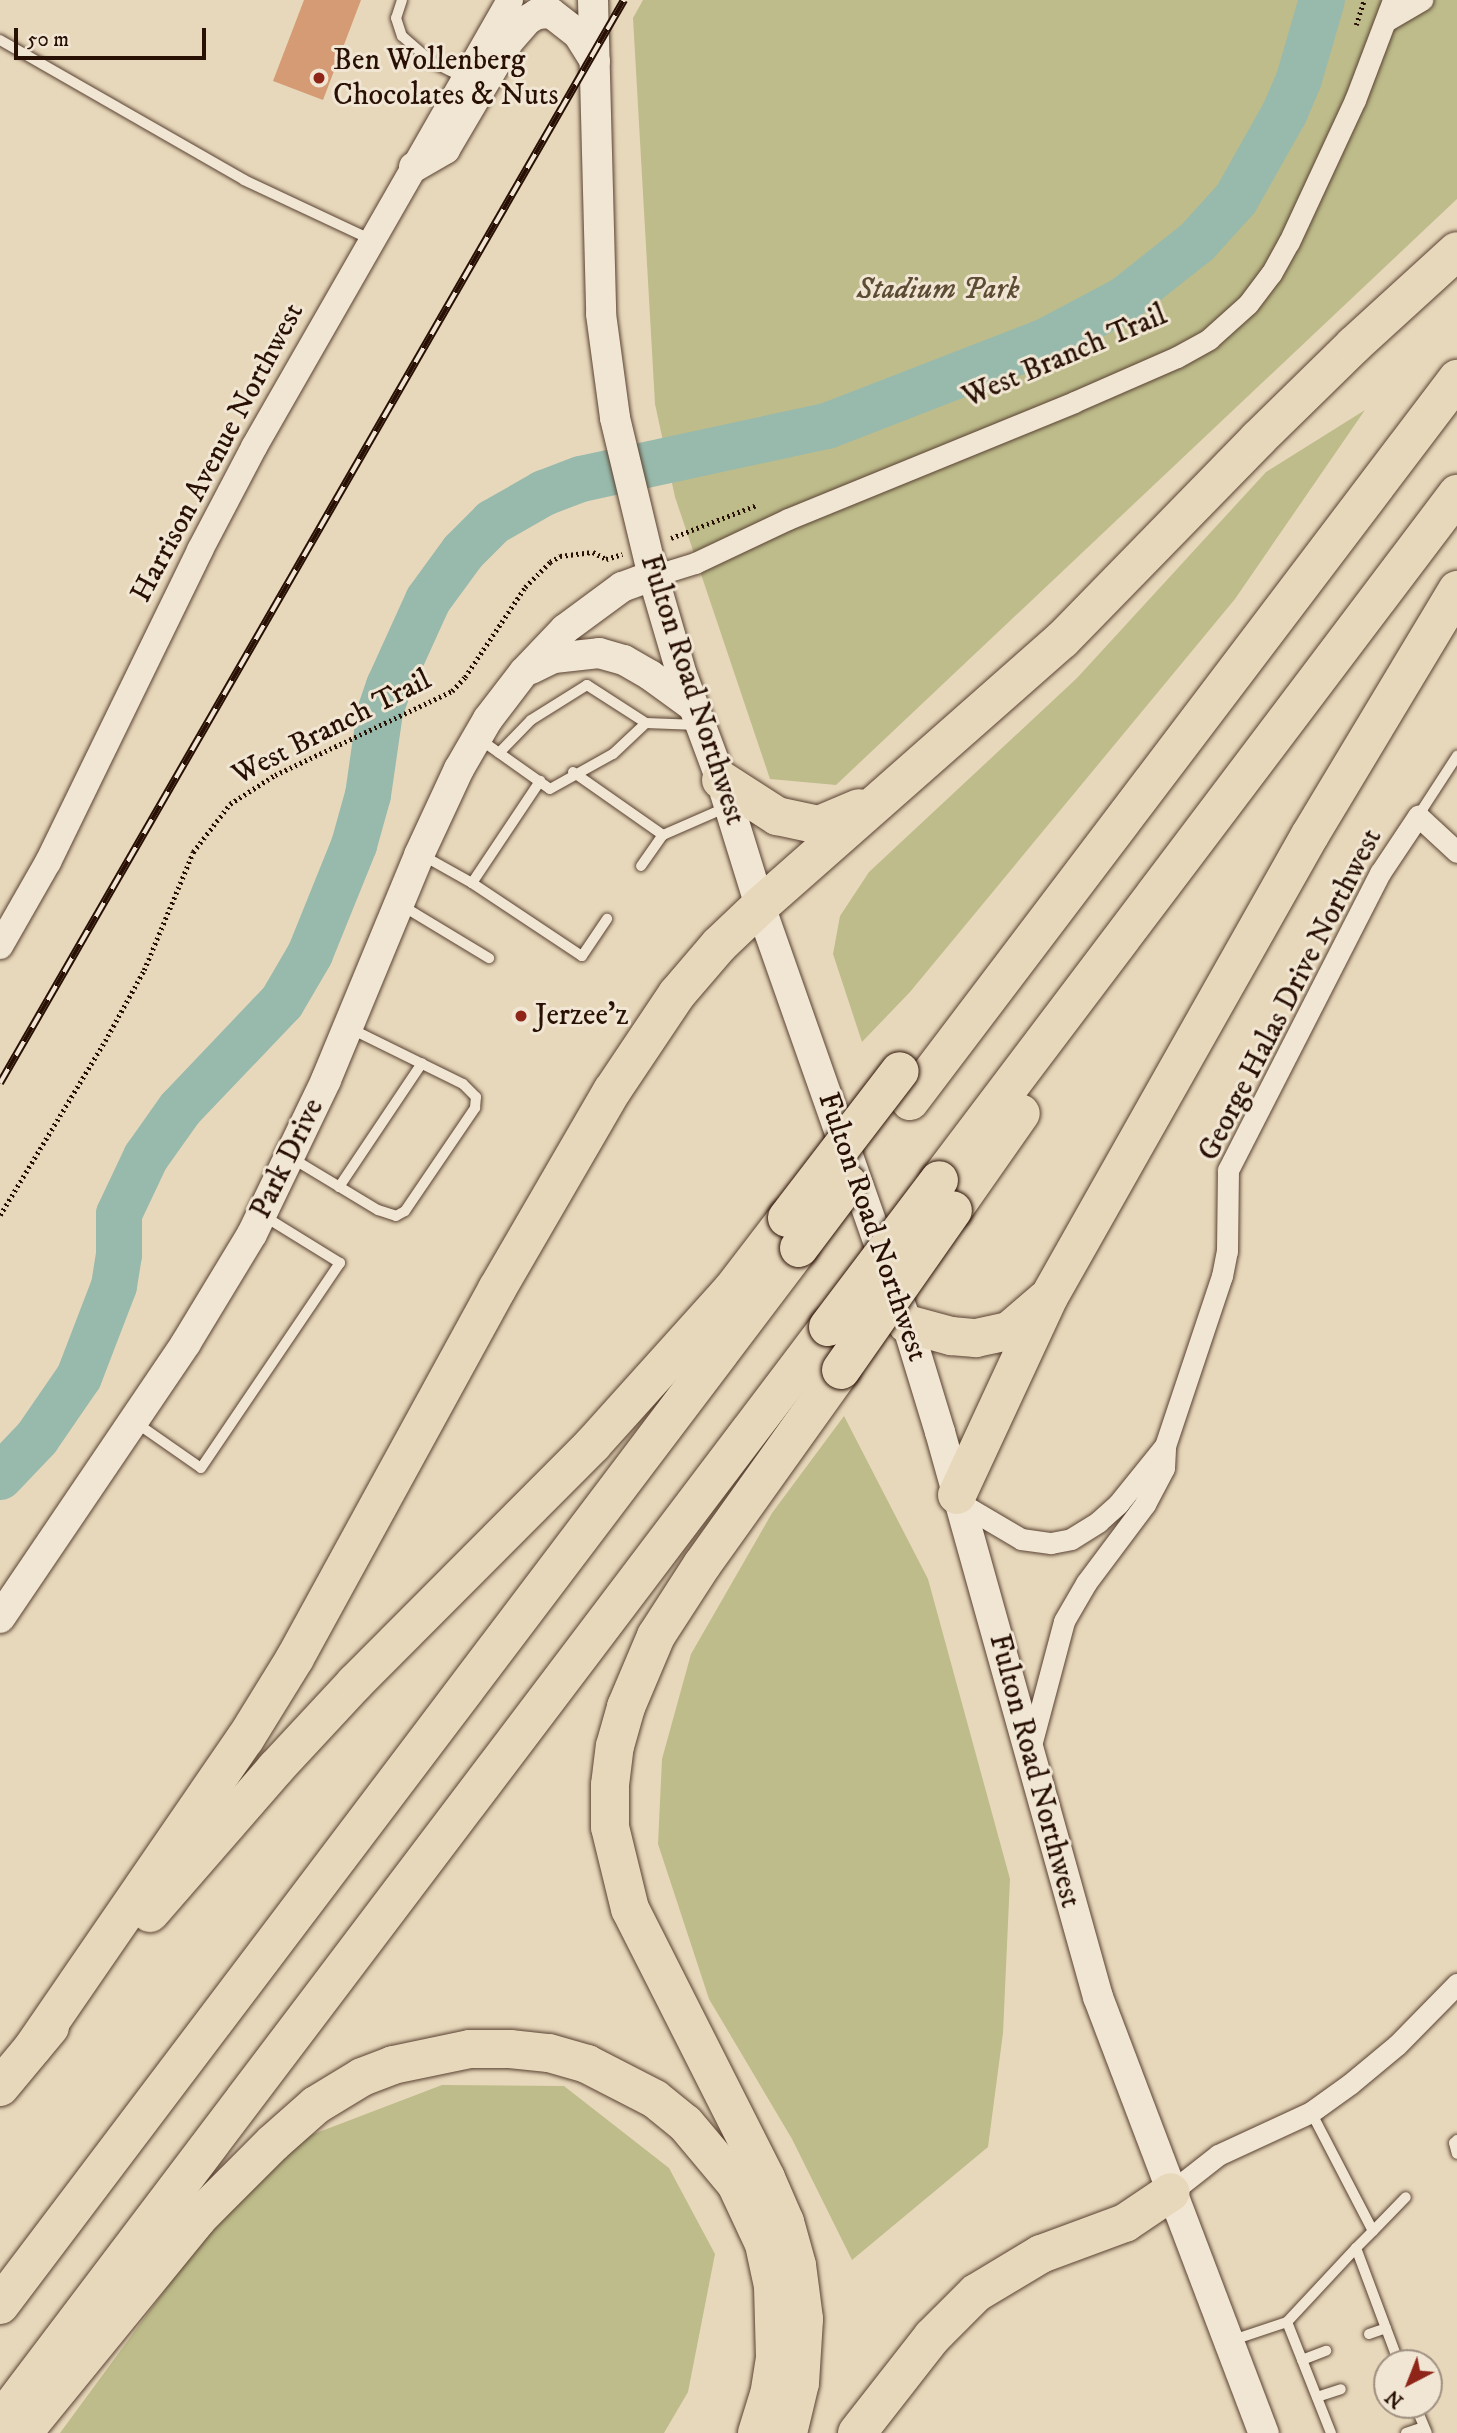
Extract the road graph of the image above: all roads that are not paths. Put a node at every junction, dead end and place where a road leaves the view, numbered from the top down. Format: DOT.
graph roads {
  1 [pos="402,0"];
  2 [pos="510,0"];
  3 [pos="593,0"];
  4 [pos="1392,0"];
  5 [pos="1422,0"];
  6 [pos="1386,21"];
  7 [pos="0,40"];
  8 [pos="595,61"];
  9 [pos="465,78"];
  10 [pos="414,167"];
  11 [pos="372,240"];
  12 [pos="1457,251"];
  13 [pos="1457,379"];
  14 [pos="1457,494"];
  15 [pos="653,576"];
  16 [pos="1457,590"];
  17 [pos="524,672"];
  18 [pos="553,705"];
  19 [pos="565,714"];
  20 [pos="698,717"];
  21 [pos="646,723"];
  22 [pos="488,746"];
  23 [pos="1457,756"];
  24 [pos="573,772"];
  25 [pos="540,781"];
  26 [pos="725,793"];
  27 [pos="880,799"];
  28 [pos="1418,816"];
  29 [pos="663,835"];
  30 [pos="1457,852"];
  31 [pos="419,854"];
  32 [pos="641,866"];
  33 [pos="472,883"];
  34 [pos="399,903"];
  35 [pos="760,906"];
  36 [pos="607,919"];
  37 [pos="0,946"];
  38 [pos="489,958"];
  39 [pos="347,1027"];
  40 [pos="422,1063"];
  41 [pos="290,1157"];
  42 [pos="339,1186"];
  43 [pos="946,1195"];
  44 [pos="262,1215"];
  45 [pos="793,1233"];
  46 [pos="1049,1297"];
  47 [pos="907,1324"];
  48 [pos="133,1421"];
  49 [pos="1165,1446"];
  50 [pos="958,1499"];
  51 [pos="1077,1537"];
  52 [pos="1102,1562"];
  53 [pos="0,1618"];
  54 [pos="1030,1751"];
  55 [pos="1457,1984"];
  56 [pos="33,2047"];
  57 [pos="0,2087"];
  58 [pos="1311,2112"];
  59 [pos="1457,2140"];
  60 [pos="1457,2154"];
  61 [pos="1171,2192"];
  62 [pos="1406,2197"];
  63 [pos="1373,2231"];
  64 [pos="1356,2248"];
  65 [pos="0,2305"];
  66 [pos="1287,2322"];
  67 [pos="1386,2328"];
  68 [pos="1369,2334"];
  69 [pos="1230,2341"];
  70 [pos="1394,2349"];
  71 [pos="1326,2351"];
  72 [pos="1302,2360"];
  73 [pos="1341,2389"];
  74 [pos="1317,2398"];
  75 [pos="0,2422"];
  76 [pos="1425,2430"];
  77 [pos="23,2433"];
  78 [pos="757,2433"];
  79 [pos="788,2433"];
  80 [pos="857,2433"];
  81 [pos="1264,2433"];
  82 [pos="1331,2433"];
  83 [pos="1406,2433"];
  1 -- 9 [label="lane"];
  2 -- 9 [label="street, Harrison Avenue Northwest"];
  3 -- 8 [label="main road, Fulton Road Northwest"];
  4 -- 6 [label="street"];
  5 -- 6 [label="street"];
  6 -- 15 [label="street"];
  7 -- 11 [label="lane"];
  8 -- 10 [label="main road"];
  8 -- 15 [label="main road, Fulton Road Northwest"];
  9 -- 10 [label="street, Harrison Avenue Northwest"];
  10 -- 11 [label="street, Harrison Avenue Northwest"];
  11 -- 37 [label="street, Harrison Avenue Northwest"];
  12 -- 27 [label="highway"];
  13 -- 45 [label="highway, bridge"];
  14 -- 43 [label="highway"];
  15 -- 17 [label="main road, Park Drive"];
  15 -- 20 [label="main road, Fulton Road Northwest"];
  16 -- 46 [label="highway"];
  17 -- 20 [label="main road"];
  17 -- 22 [label="main road, Park Drive"];
  18 -- 19 [label="lane"];
  18 -- 21 [label="lane"];
  18 -- 22 [label="lane"];
  20 -- 21 [label="lane"];
  20 -- 26 [label="main road, Fulton Road Northwest"];
  21 -- 24 [label="lane"];
  22 -- 25 [label="lane"];
  22 -- 31 [label="main road, Park Drive"];
  23 -- 28 [label="lane, George Halas Drive Northwest"];
  24 -- 25 [label="lane"];
  24 -- 29 [label="lane"];
  25 -- 33 [label="lane"];
  26 -- 27 [label="highway"];
  26 -- 29 [label="lane"];
  26 -- 35 [label="main road, Fulton Road Northwest"];
  27 -- 35 [label="highway"];
  28 -- 30 [label="street, George Halas Drive Northwest"];
  28 -- 49 [label="street, George Halas Drive Northwest"];
  29 -- 32 [label="lane"];
  31 -- 33 [label="lane"];
  31 -- 34 [label="main road, Park Drive"];
  33 -- 36 [label="lane"];
  34 -- 38 [label="lane"];
  34 -- 39 [label="main road, Park Drive"];
  35 -- 47 [label="main road, Fulton Road Northwest"];
  35 -- 56 [label="highway"];
  39 -- 40 [label="lane"];
  39 -- 41 [label="main road, Park Drive"];
  40 -- 42 [label="lane"];
  40 -- 42 [label="lane"];
  41 -- 42 [label="lane"];
  41 -- 44 [label="main road, Park Drive"];
  43 -- 75 [label="highway, bridge"];
  43 -- 79 [label="highway, bridge"];
  44 -- 48 [label="main road, Park Drive"];
  44 -- 48 [label="lane"];
  45 -- 56 [label="highway"];
  45 -- 65 [label="highway"];
  46 -- 47 [label="highway"];
  46 -- 50 [label="highway"];
  47 -- 50 [label="main road, Fulton Road Northwest"];
  48 -- 53 [label="main road, Park Drive"];
  49 -- 51 [label="street, George Halas Drive Northwest"];
  49 -- 52 [label="street, George Halas Drive Northwest"];
  50 -- 51 [label="street"];
  50 -- 54 [label="main road, Fulton Road Northwest"];
  51 -- 52 [label="street"];
  52 -- 54 [label="street, George Halas Drive Northwest"];
  54 -- 61 [label="main road, Fulton Road Northwest"];
  55 -- 58 [label="street"];
  56 -- 57 [label="highway"];
  58 -- 61 [label="street"];
  58 -- 63 [label="lane"];
  59 -- 60 [label="lane"];
  61 -- 69 [label="main road, Fulton Road Northwest"];
  61 -- 80 [label="highway"];
  62 -- 63 [label="lane"];
  63 -- 64 [label="lane"];
  64 -- 66 [label="lane"];
  64 -- 67 [label="lane"];
  66 -- 69 [label="lane"];
  66 -- 72 [label="lane"];
  67 -- 68 [label="lane"];
  67 -- 70 [label="lane"];
  69 -- 81 [label="main road, Fulton Road Northwest"];
  71 -- 72 [label="lane"];
  72 -- 74 [label="lane"];
  73 -- 74 [label="lane"];
  74 -- 82 [label="lane"];
  76 -- 83 [label="lane"];
  77 -- 78 [label="highway"];
}
